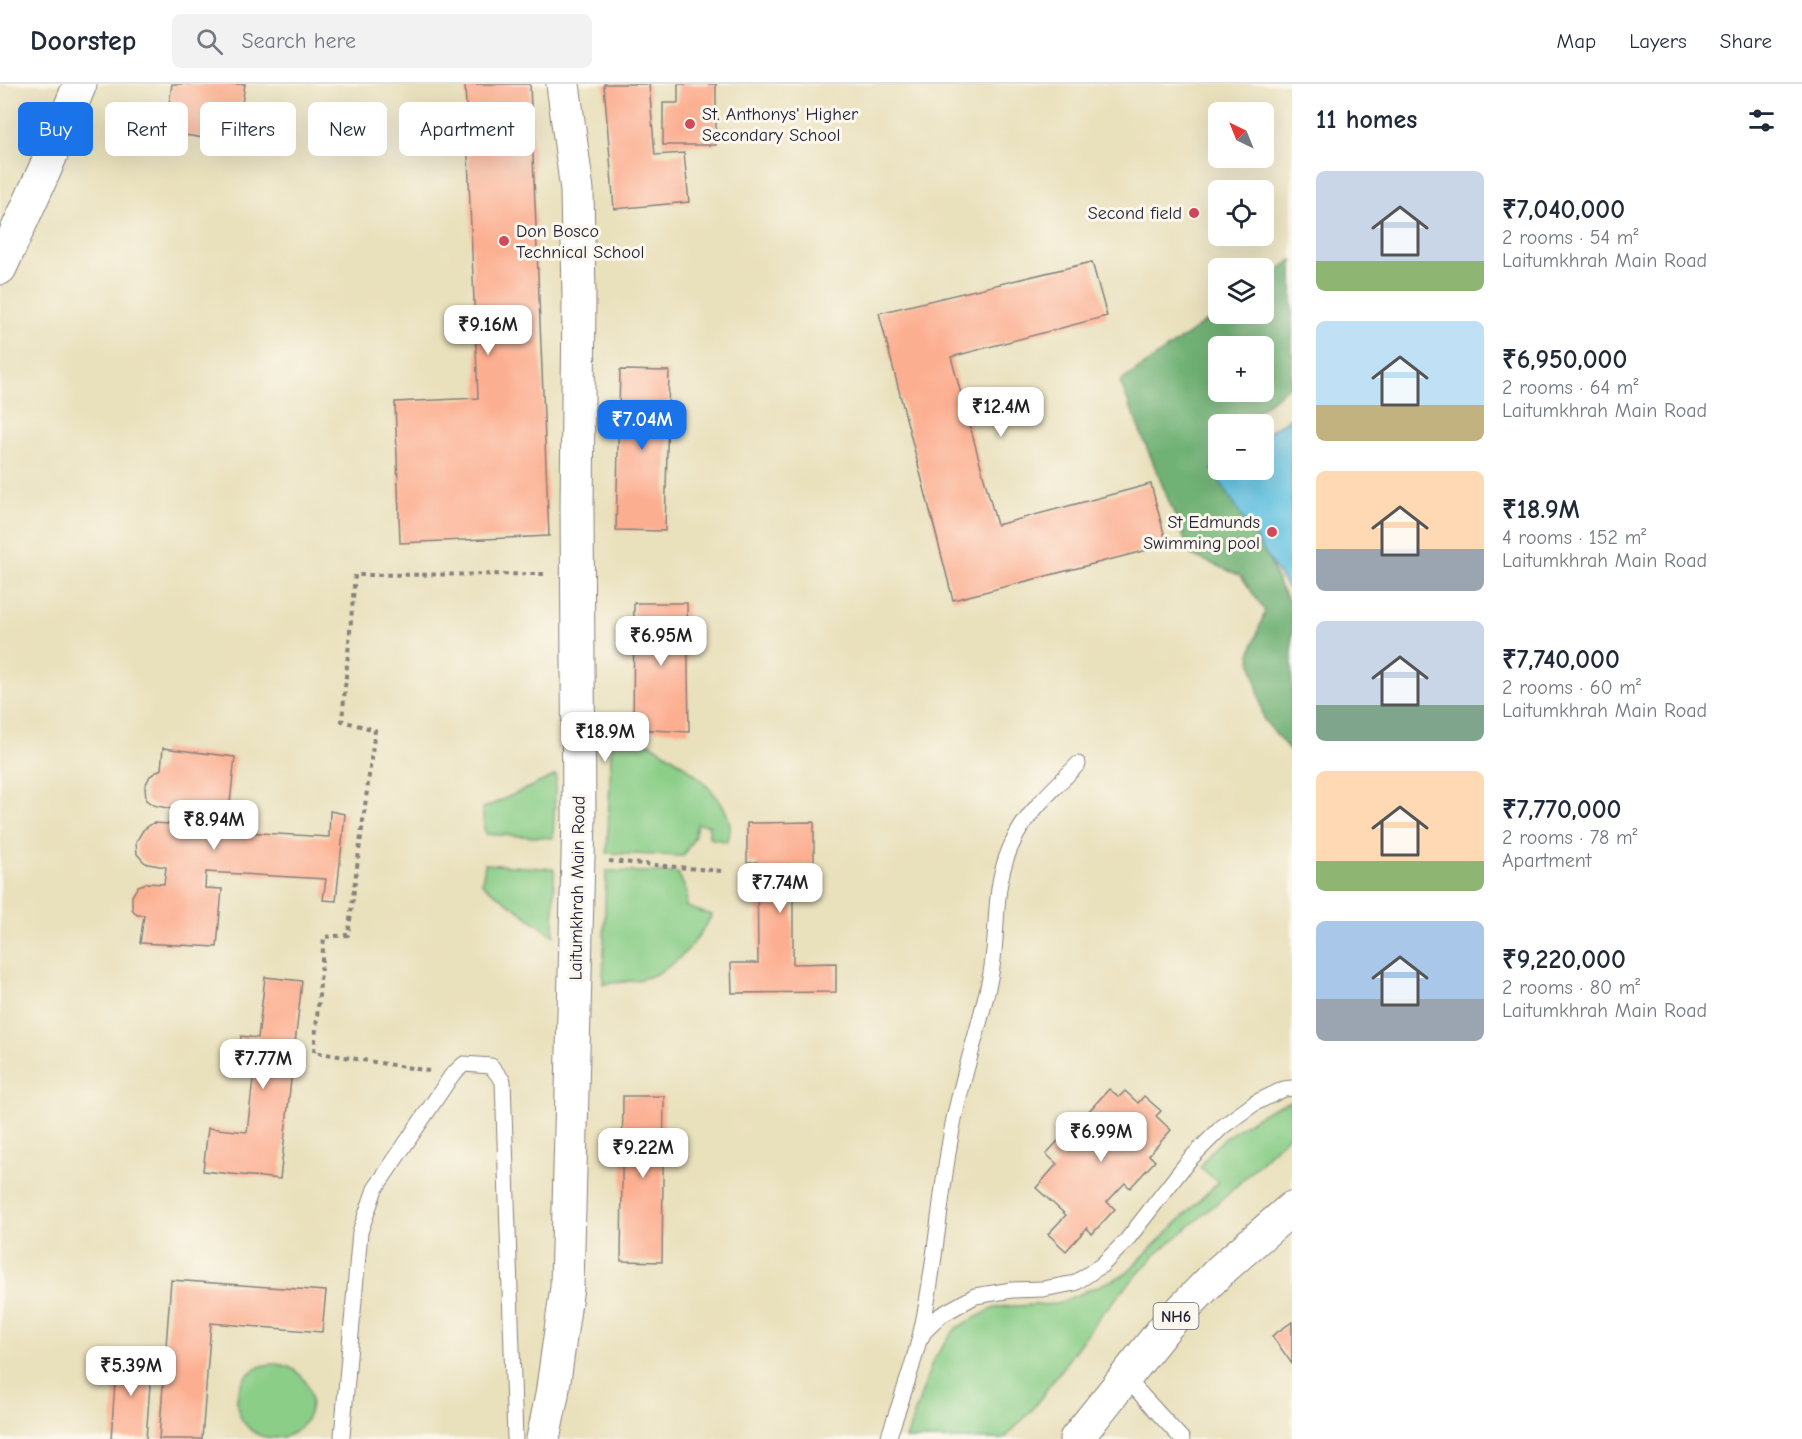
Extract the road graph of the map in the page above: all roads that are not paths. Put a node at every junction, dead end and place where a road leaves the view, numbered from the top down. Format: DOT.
graph roads {
  1 [pos="80,84"];
  2 [pos="562,84"];
  3 [pos="0,268"];
  4 [pos="1078,764"];
  5 [pos="1292,1088"];
  6 [pos="1292,1208"];
  7 [pos="918,1343"];
  8 [pos="1125,1377"];
  9 [pos="342,1436"];
  10 [pos="515,1439"];
  11 [pos="543,1439"];
  12 [pos="888,1439"];
  13 [pos="1076,1439"];
  14 [pos="1182,1439"];
  1 -- 3 [label="main road"];
  2 -- 11 [label="main road, Laitumkhrah Main Road"];
  4 -- 7 [label="lane"];
  5 -- 7 [label="lane"];
  6 -- 8 [label="main road, NH6 / NH6"];
  7 -- 12 [label="lane"];
  8 -- 13 [label="main road, NH6 / NH6"];
  8 -- 14 [label="lane"];
  9 -- 10 [label="lane"];
}
